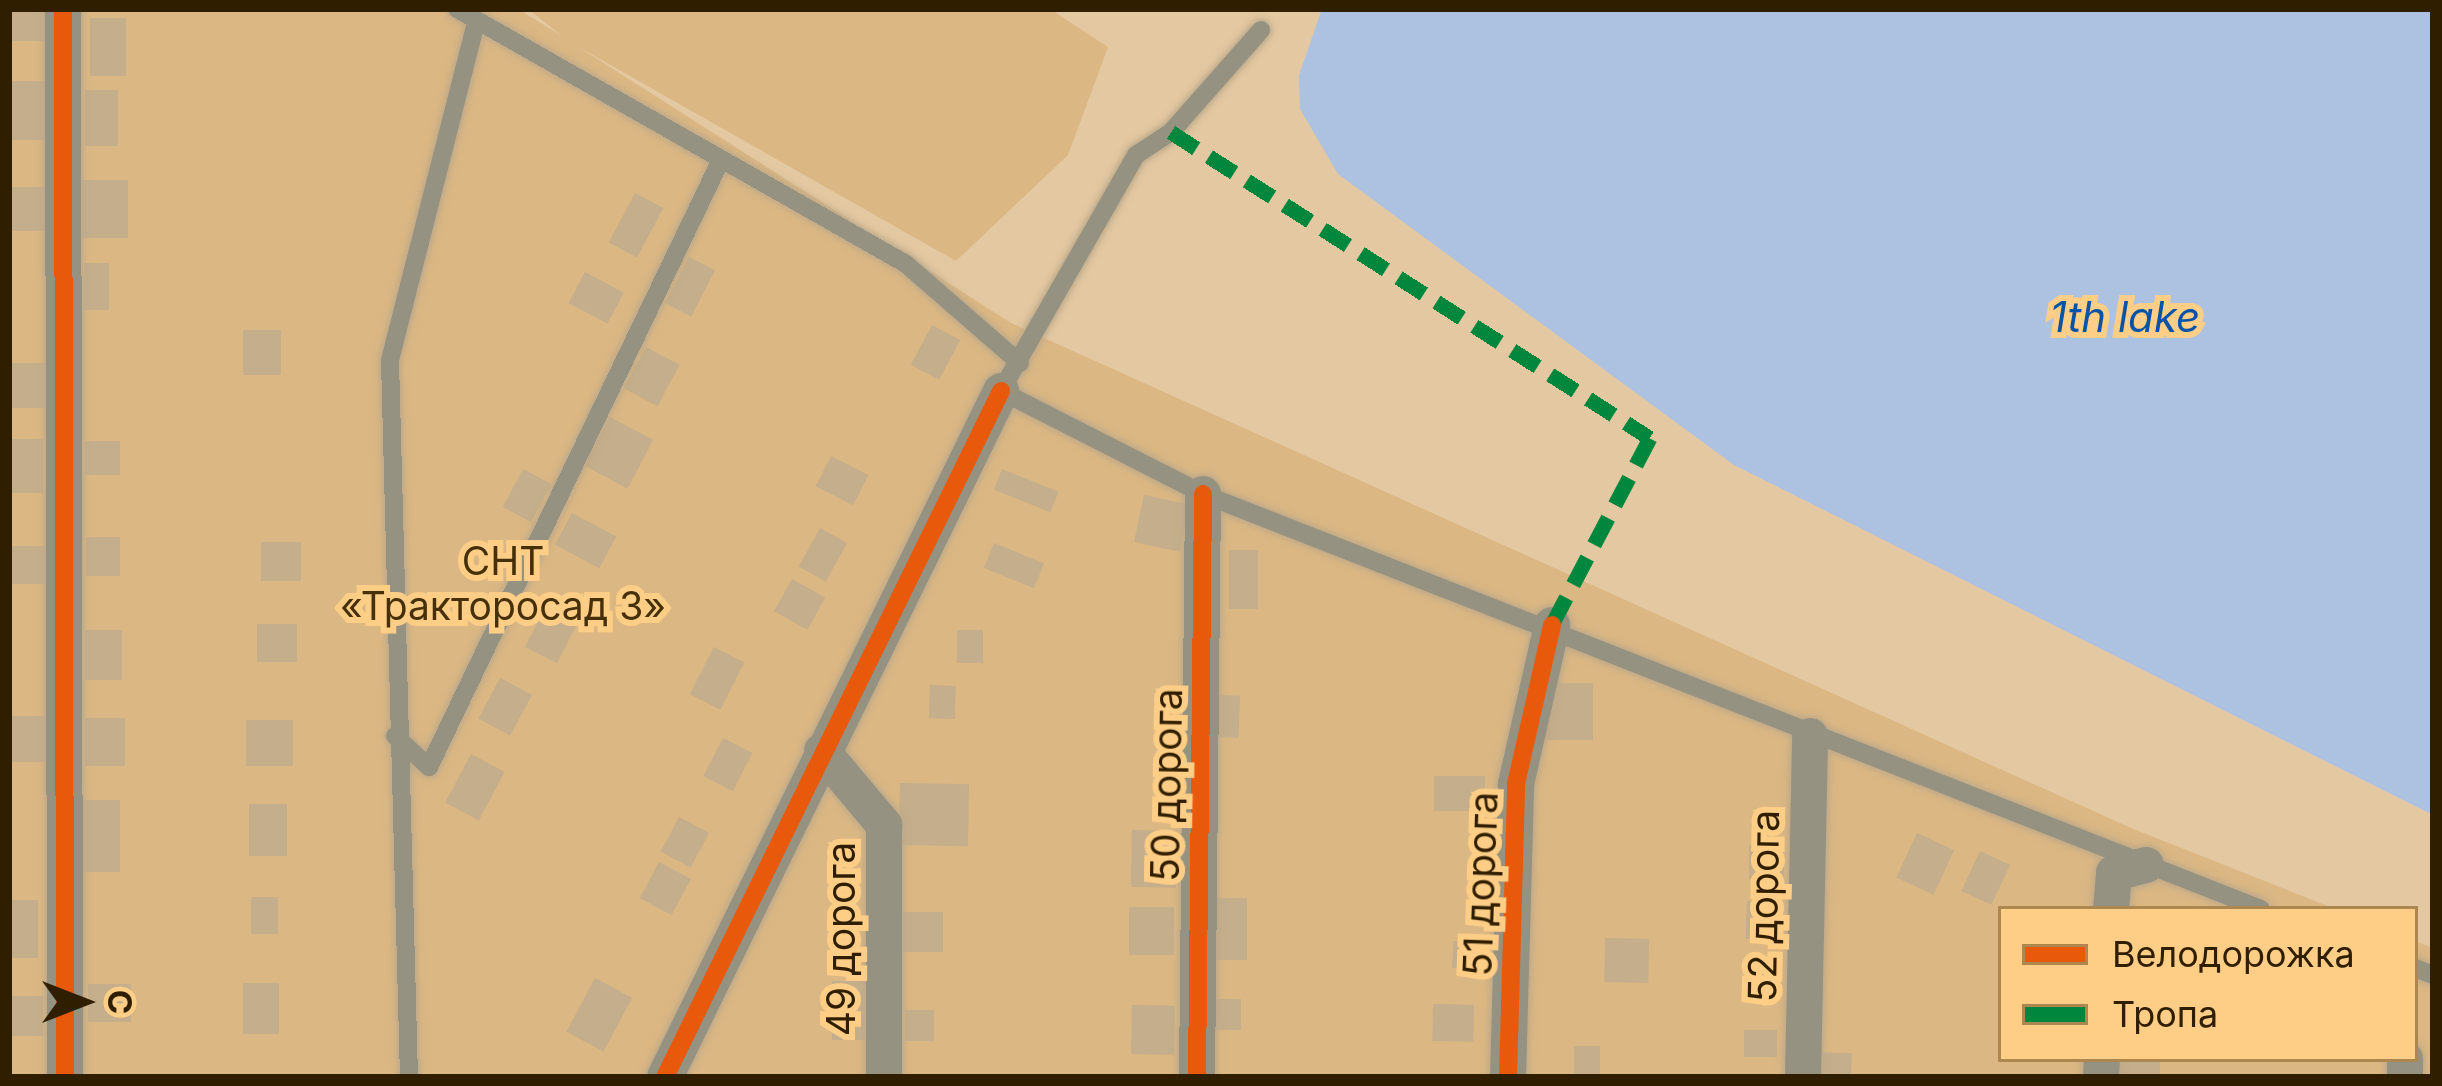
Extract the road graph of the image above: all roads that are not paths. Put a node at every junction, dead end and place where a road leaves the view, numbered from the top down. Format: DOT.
graph roads {
  1 [pos="62,9"];
  2 [pos="457,9"];
  3 [pos="476,22"];
  4 [pos="1261,30"];
  5 [pos="719,164"];
  6 [pos="1010,377"];
  7 [pos="1203,494"];
  8 [pos="1552,625"];
  9 [pos="395,736"];
  10 [pos="1810,736"];
  11 [pos="822,751"];
  12 [pos="2146,865"];
  13 [pos="2111,906"];
  14 [pos="2252,906"];
  15 [pos="65,1077"];
  16 [pos="409,1077"];
  17 [pos="664,1077"];
  18 [pos="884,1077"];
  19 [pos="1197,1077"];
  20 [pos="1508,1077"];
  21 [pos="1803,1077"];
  1 -- 15 [label="street"];
  2 -- 3 [label="lane"];
  3 -- 5 [label="lane"];
  3 -- 9 [label="lane"];
  4 -- 6 [label="lane"];
  5 -- 6 [label="lane"];
  5 -- 9 [label="lane"];
  6 -- 7 [label="lane"];
  6 -- 11 [label="street"];
  7 -- 8 [label="lane"];
  7 -- 19 [label="street, 50 дорога"];
  8 -- 10 [label="lane"];
  8 -- 20 [label="street, 51 дорога"];
  9 -- 16 [label="lane"];
  10 -- 12 [label="lane"];
  10 -- 21 [label="street, 52 дорога"];
  11 -- 17 [label="street"];
  11 -- 18 [label="street, 49 дорога"];
  12 -- 13 [label="street"];
  12 -- 14 [label="lane"];
}
